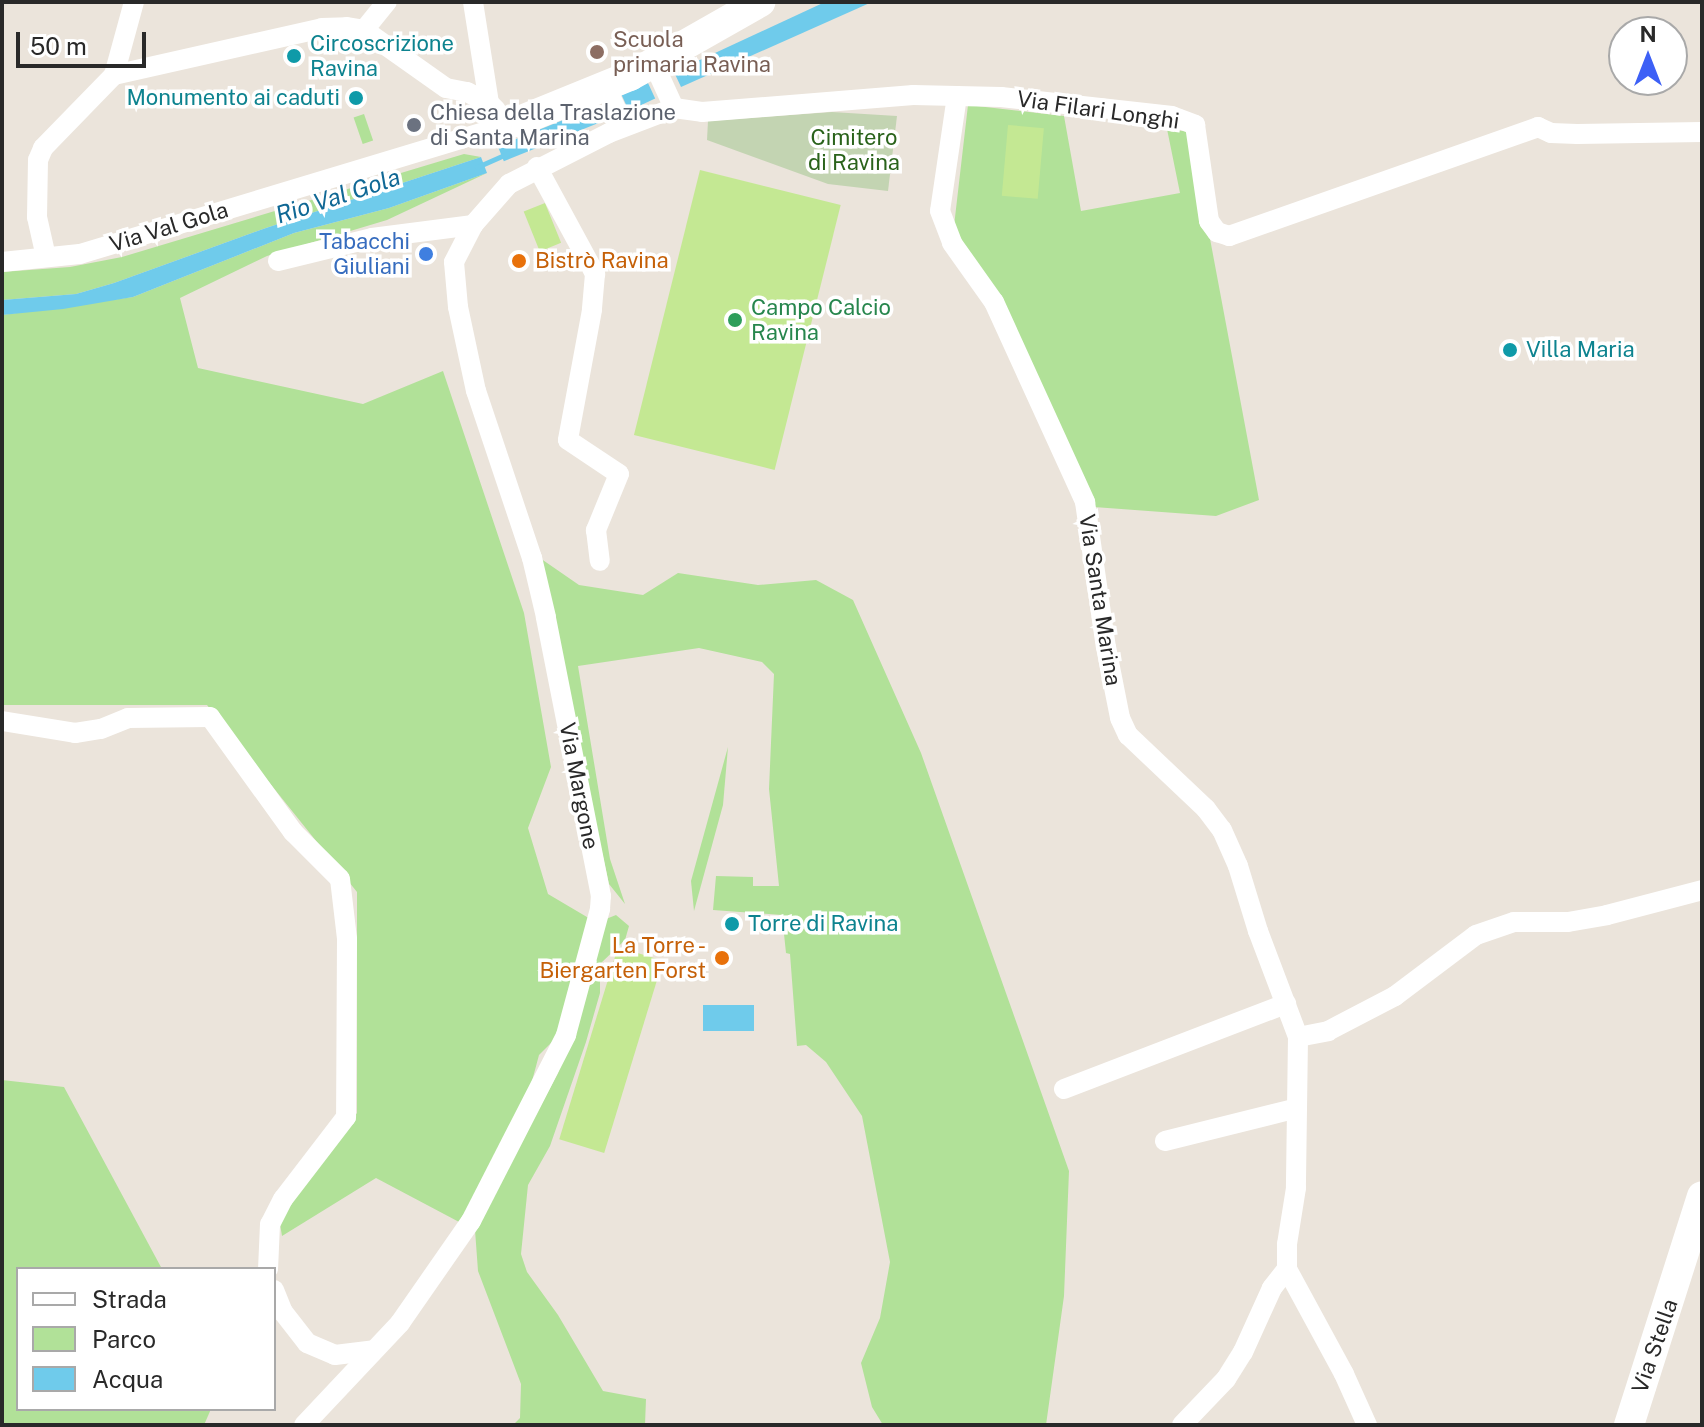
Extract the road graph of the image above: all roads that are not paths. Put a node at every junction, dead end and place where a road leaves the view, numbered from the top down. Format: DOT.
graph roads {
  1 [pos="134,2"];
  2 [pos="387,2"];
  3 [pos="473,2"];
  4 [pos="760,2"];
  5 [pos="364,30"];
  6 [pos="114,75"];
  7 [pos="664,86"];
  8 [pos="957,96"];
  9 [pos="489,103"];
  10 [pos="615,107"];
  11 [pos="517,122"];
  12 [pos="1702,132"];
  13 [pos="537,167"];
  14 [pos="502,192"];
  15 [pos="473,225"];
  16 [pos="46,257"];
  17 [pos="278,261"];
  18 [pos="2,262"];
  19 [pos="600,561"];
  20 [pos="2,721"];
  21 [pos="1702,890"];
  22 [pos="1286,1004"];
  23 [pos="1298,1037"];
  24 [pos="1064,1089"];
  25 [pos="1297,1108"];
  26 [pos="1165,1141"];
  27 [pos="1702,1196"];
  28 [pos="1702,1238"];
  29 [pos="268,1267"];
  30 [pos="1682,1267"];
  31 [pos="1287,1269"];
  32 [pos="276,1295"];
  33 [pos="374,1350"];
  34 [pos="304,1425"];
  35 [pos="1182,1425"];
  36 [pos="1367,1425"];
  37 [pos="1629,1425"];
  1 -- 6 [label="street"];
  2 -- 5 [label="street"];
  3 -- 9 [label="street"];
  4 -- 7 [label="main road"];
  5 -- 6 [label="street"];
  5 -- 9 [label="street"];
  6 -- 16 [label="street"];
  7 -- 8 [label="street, Via Filari Longhi"];
  7 -- 10 [label="main road"];
  7 -- 10 [label="street, Via Filari Longhi"];
  8 -- 12 [label="street, Via Filari Longhi"];
  8 -- 22 [label="street, Via Santa Marina"];
  9 -- 11 [label="street"];
  10 -- 11 [label="main road"];
  10 -- 13 [label="street, Via Filari Longhi"];
  11 -- 16 [label="street, Via Val Gola"];
  13 -- 14 [label="street, Via Filari Longhi"];
  13 -- 19 [label="street"];
  14 -- 15 [label="street, Via Margone"];
  15 -- 17 [label="street"];
  15 -- 33 [label="street, Via Margone"];
  16 -- 18 [label="street, Via Val Gola"];
  20 -- 29 [label="street"];
  21 -- 23 [label="street"];
  22 -- 23 [label="street, Via Santa Marina"];
  22 -- 24 [label="street"];
  23 -- 25 [label="street, Via Santa Marina"];
  25 -- 26 [label="street"];
  25 -- 31 [label="street, Via Santa Marina"];
  27 -- 30 [label="main road, Via Stella"];
  28 -- 30 [label="main road, Via Stella"];
  30 -- 37 [label="main road, Via Stella"];
  31 -- 35 [label="street"];
  31 -- 36 [label="street"];
  32 -- 33 [label="street"];
  33 -- 34 [label="street, Via Margone"];
}
